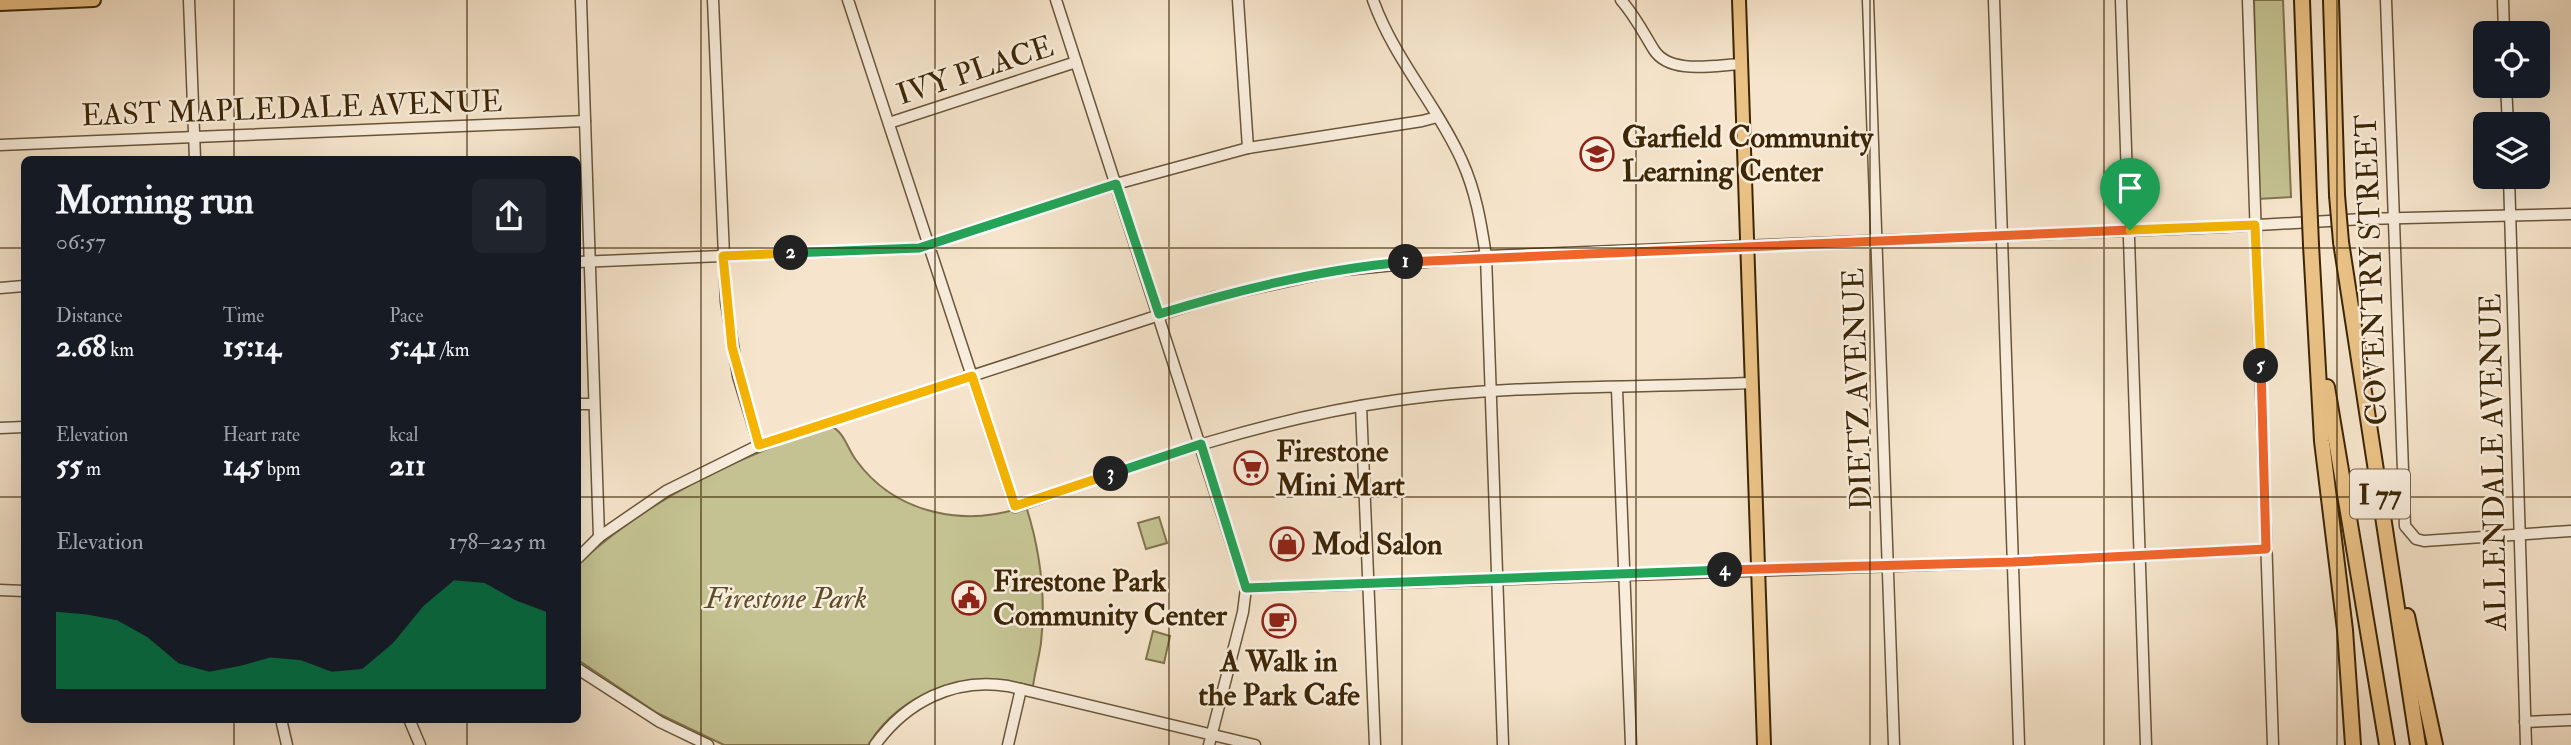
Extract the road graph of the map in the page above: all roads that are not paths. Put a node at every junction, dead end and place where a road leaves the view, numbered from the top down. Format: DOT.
graph roads {
  1 [pos="94,0"];
  2 [pos="189,0"];
  3 [pos="581,0"];
  4 [pos="713,0"];
  5 [pos="848,0"];
  6 [pos="1056,0"];
  7 [pos="1238,0"];
  8 [pos="1373,0"];
  9 [pos="1621,0"];
  10 [pos="1739,0"];
  11 [pos="1868,0"];
  12 [pos="1994,0"];
  13 [pos="2121,0"];
  14 [pos="2248,0"];
  15 [pos="2302,0"];
  16 [pos="2331,0"];
  17 [pos="2386,0"];
  18 [pos="2503,0"];
  19 [pos="0,4"];
  20 [pos="2504,21"];
  21 [pos="1076,62"];
  22 [pos="1741,64"];
  23 [pos="1437,117"];
  24 [pos="585,121"];
  25 [pos="889,123"];
  26 [pos="195,137"];
  27 [pos="0,145"];
  28 [pos="1248,148"];
  29 [pos="195,156"];
  30 [pos="1116,184"];
  31 [pos="2510,189"];
  32 [pos="2571,214"];
  33 [pos="2511,217"];
  34 [pos="2393,220"];
  35 [pos="2255,225"];
  36 [pos="2130,230"];
  37 [pos="2002,236"];
  38 [pos="1877,241"];
  39 [pos="929,244"];
  40 [pos="1747,245"];
  41 [pos="723,256"];
  42 [pos="1486,256"];
  43 [pos="581,262"];
  44 [pos="591,262"];
  45 [pos="21,286"];
  46 [pos="0,288"];
  47 [pos="2314,310"];
  48 [pos="1159,314"];
  49 [pos="972,376"];
  50 [pos="1751,383"];
  51 [pos="1617,388"];
  52 [pos="1490,392"];
  53 [pos="581,404"];
  54 [pos="594,404"];
  55 [pos="1361,406"];
  56 [pos="21,427"];
  57 [pos="0,428"];
  58 [pos="1201,444"];
  59 [pos="759,445"];
  60 [pos="2571,531"];
  61 [pos="2519,536"];
  62 [pos="599,537"];
  63 [pos="2266,549"];
  64 [pos="581,555"];
  65 [pos="2140,555"];
  66 [pos="2389,556"];
  67 [pos="2013,562"];
  68 [pos="1888,566"];
  69 [pos="1758,570"];
  70 [pos="1625,574"];
  71 [pos="1497,579"];
  72 [pos="1369,584"];
  73 [pos="1246,588"];
  74 [pos="0,590"];
  75 [pos="21,591"];
  76 [pos="581,671"];
  77 [pos="1021,689"];
  78 [pos="2571,720"];
  79 [pos="2525,722"];
  80 [pos="282,723"];
  81 [pos="410,723"];
  82 [pos="1211,741"];
  83 [pos="287,745"];
  84 [pos="420,745"];
  85 [pos="708,745"];
  86 [pos="875,745"];
  87 [pos="1007,745"];
  88 [pos="1255,745"];
  89 [pos="1375,745"];
  90 [pos="1503,745"];
  91 [pos="1631,745"];
  92 [pos="1764,745"];
  93 [pos="1894,745"];
  94 [pos="2019,745"];
  95 [pos="2146,745"];
  96 [pos="2273,745"];
  97 [pos="2353,745"];
  98 [pos="2387,745"];
  99 [pos="2418,745"];
  100 [pos="2435,745"];
  101 [pos="2526,745"];
  1 -- 19 [label="main road"];
  2 -- 26 [label="street"];
  3 -- 24 [label="street"];
  4 -- 41 [label="street"];
  5 -- 25 [label="street"];
  6 -- 21 [label="street"];
  7 -- 28 [label="street"];
  8 -- 23 [label="street"];
  9 -- 22 [label="street"];
  10 -- 22 [label="main road"];
  11 -- 38 [label="street, DIETZ AVENUE"];
  12 -- 37 [label="street"];
  13 -- 36 [label="street"];
  14 -- 35 [label="street"];
  15 -- 47 [label="highway, I 77, bridge"];
  16 -- 66 [label="highway, I 77, bridge"];
  17 -- 34 [label="street, COVENTRY STREET"];
  18 -- 20 [label="street"];
  21 -- 25 [label="street, IVY PLACE"];
  21 -- 30 [label="street"];
  22 -- 40 [label="main road"];
  23 -- 28 [label="street"];
  23 -- 42 [label="street"];
  24 -- 26 [label="street, EAST MAPLEDALE AVENUE"];
  24 -- 44 [label="street"];
  25 -- 39 [label="street"];
  26 -- 27 [label="street, EAST MAPLEDALE AVENUE"];
  26 -- 29 [label="street"];
  28 -- 30 [label="street"];
  30 -- 39 [label="street"];
  30 -- 48 [label="street"];
  31 -- 33 [label="street, ALLENDALE AVENUE"];
  32 -- 33 [label="street"];
  33 -- 34 [label="street"];
  33 -- 61 [label="street, ALLENDALE AVENUE"];
  34 -- 35 [label="street"];
  34 -- 61 [label="street, COVENTRY STREET"];
  35 -- 36 [label="street"];
  35 -- 63 [label="street"];
  36 -- 37 [label="street"];
  36 -- 65 [label="street"];
  37 -- 38 [label="street"];
  37 -- 67 [label="street"];
  38 -- 40 [label="street"];
  38 -- 68 [label="street, DIETZ AVENUE"];
  39 -- 41 [label="street"];
  39 -- 49 [label="street"];
  40 -- 42 [label="street"];
  40 -- 50 [label="main road"];
  41 -- 44 [label="street"];
  41 -- 59 [label="street"];
  42 -- 48 [label="street"];
  42 -- 52 [label="street"];
  43 -- 44 [label="street"];
  44 -- 54 [label="street"];
  45 -- 46 [label="street"];
  47 -- 97 [label="highway"];
  47 -- 98 [label="highway, I 77"];
  48 -- 49 [label="street"];
  48 -- 58 [label="street"];
  49 -- 58 [label="street"];
  49 -- 59 [label="street"];
  50 -- 51 [label="street"];
  50 -- 69 [label="main road"];
  51 -- 52 [label="street"];
  51 -- 70 [label="street"];
  52 -- 55 [label="street"];
  52 -- 71 [label="street"];
  53 -- 54 [label="street"];
  54 -- 62 [label="street"];
  55 -- 58 [label="street"];
  55 -- 72 [label="street"];
  56 -- 57 [label="street"];
  58 -- 73 [label="street"];
  59 -- 62 [label="street"];
  60 -- 61 [label="street"];
  61 -- 79 [label="street, ALLENDALE AVENUE"];
  62 -- 64 [label="street"];
  63 -- 65 [label="street"];
  63 -- 96 [label="street"];
  65 -- 67 [label="street"];
  65 -- 95 [label="street"];
  66 -- 99 [label="highway, I 77"];
  66 -- 100 [label="highway"];
  67 -- 68 [label="street"];
  67 -- 94 [label="street"];
  68 -- 69 [label="street"];
  68 -- 93 [label="street, DIETZ AVENUE"];
  69 -- 70 [label="street"];
  69 -- 92 [label="main road"];
  70 -- 71 [label="street"];
  70 -- 91 [label="street"];
  71 -- 72 [label="street"];
  71 -- 90 [label="street"];
  72 -- 73 [label="street"];
  72 -- 89 [label="street"];
  73 -- 82 [label="street"];
  74 -- 75 [label="street"];
  76 -- 85 [label="street"];
  77 -- 82 [label="street"];
  77 -- 86 [label="street"];
  77 -- 87 [label="street"];
  78 -- 79 [label="street"];
  79 -- 101 [label="street, ALLENDALE AVENUE"];
  80 -- 83 [label="street"];
  81 -- 84 [label="street"];
  82 -- 88 [label="street"];
}
